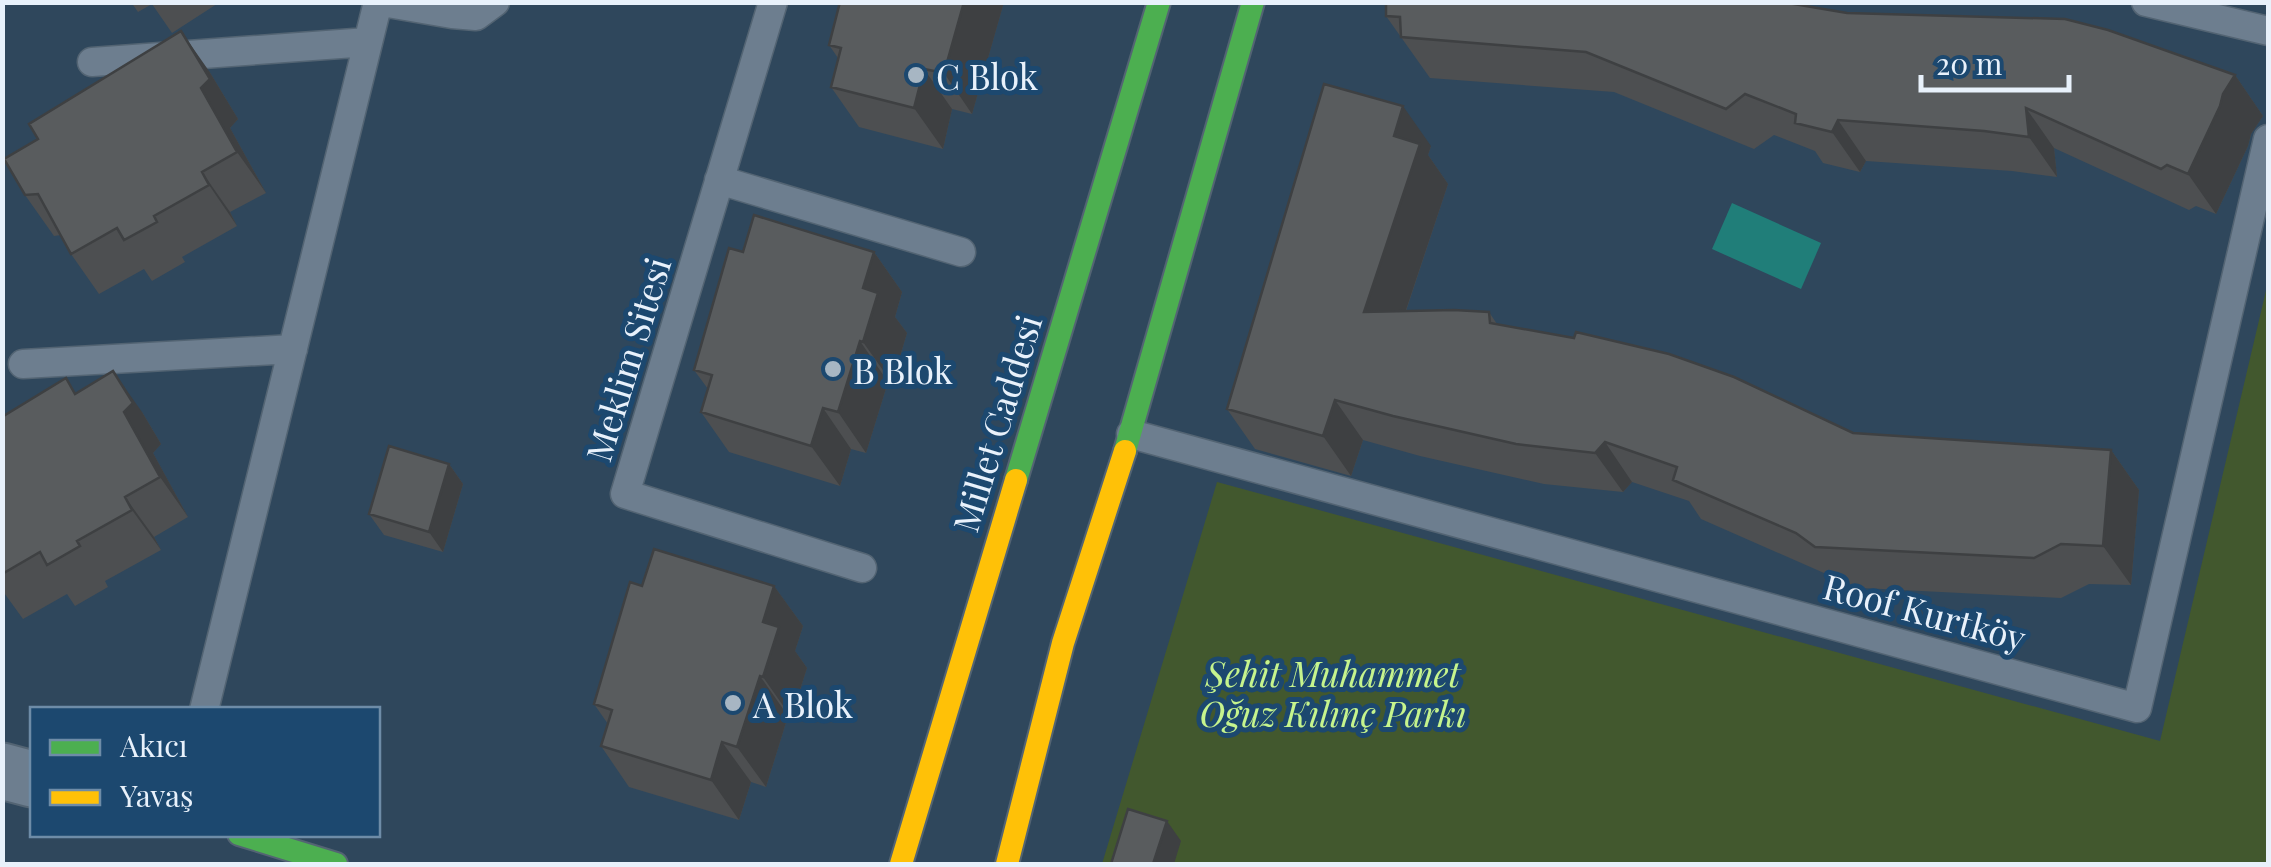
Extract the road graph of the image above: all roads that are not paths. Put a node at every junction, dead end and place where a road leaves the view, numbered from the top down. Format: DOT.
graph roads {
  1 [pos="380,2"];
  2 [pos="495,2"];
  3 [pos="772,2"];
  4 [pos="1159,2"];
  5 [pos="1252,2"];
  6 [pos="2146,2"];
  7 [pos="2268,31"];
  8 [pos="368,42"];
  9 [pos="92,62"];
  10 [pos="2268,139"];
  11 [pos="720,180"];
  12 [pos="960,252"];
  13 [pos="293,349"];
  14 [pos="23,364"];
  15 [pos="1131,434"];
  16 [pos="862,568"];
  17 [pos="205,707"];
  18 [pos="2,771"];
  19 [pos="30,778"];
  20 [pos="250,837"];
  21 [pos="336,864"];
  22 [pos="901,864"];
  23 [pos="1007,864"];
  1 -- 2 [label="lane"];
  1 -- 8 [label="lane"];
  3 -- 11 [label="lane, Meklim Sitesi"];
  4 -- 22 [label="main road, Millet Caddesi"];
  5 -- 15 [label="main road"];
  6 -- 7 [label="lane"];
  8 -- 9 [label="lane"];
  8 -- 13 [label="lane"];
  10 -- 15 [label="lane, Roof Kurtköy"];
  11 -- 12 [label="lane"];
  11 -- 16 [label="lane, Meklim Sitesi"];
  13 -- 14 [label="lane"];
  13 -- 17 [label="lane"];
  15 -- 23 [label="main road"];
  18 -- 19 [label="street"];
  20 -- 21 [label="main road"];
}
